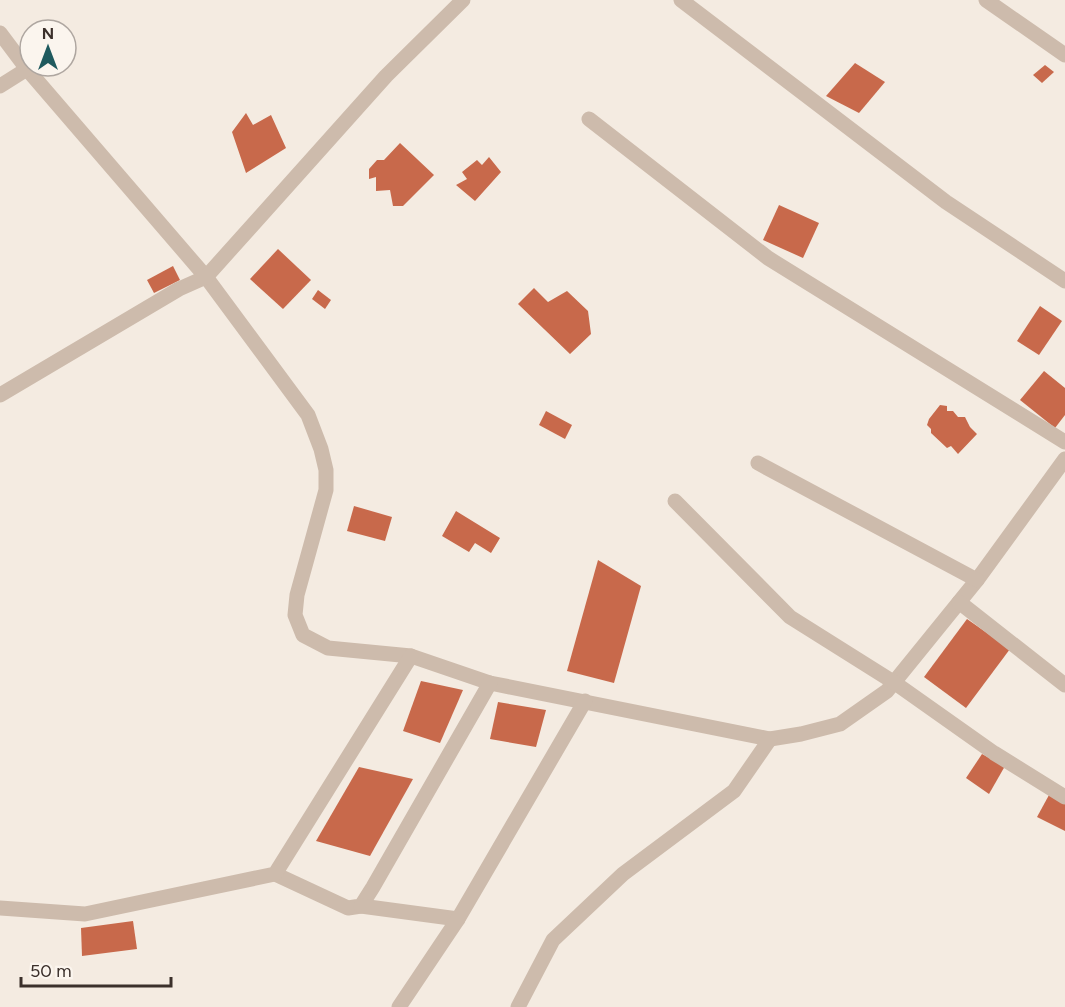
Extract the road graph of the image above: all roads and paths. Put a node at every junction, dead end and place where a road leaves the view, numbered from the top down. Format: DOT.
graph roads {
  1 [pos="463,0"];
  2 [pos="681,0"];
  3 [pos="987,0"];
  4 [pos="0,33"];
  5 [pos="1064,51"];
  6 [pos="18,57"];
  7 [pos="18,75"];
  8 [pos="35,78"];
  9 [pos="0,86"];
  10 [pos="589,119"];
  11 [pos="206,277"];
  12 [pos="1065,282"];
  13 [pos="0,395"];
  14 [pos="1065,442"];
  15 [pos="1065,459"];
  16 [pos="758,463"];
  17 [pos="675,501"];
  18 [pos="977,580"];
  19 [pos="959,602"];
  20 [pos="411,656"];
  21 [pos="489,683"];
  22 [pos="895,683"];
  23 [pos="1065,685"];
  24 [pos="585,701"];
  25 [pos="770,740"];
  26 [pos="1065,796"];
  27 [pos="275,874"];
  28 [pos="361,906"];
  29 [pos="0,908"];
  30 [pos="458,919"];
  31 [pos="399,1007"];
  32 [pos="518,1007"];
  1 -- 11 [label="street"];
  2 -- 12 [label="street"];
  3 -- 5 [label="street"];
  4 -- 6 [label="street"];
  7 -- 9 [label="street"];
  8 -- 11 [label="street"];
  10 -- 14 [label="street"];
  11 -- 13 [label="street"];
  11 -- 20 [label="street"];
  15 -- 18 [label="street"];
  16 -- 18 [label="street"];
  17 -- 22 [label="street"];
  18 -- 19 [label="street"];
  19 -- 22 [label="street"];
  19 -- 23 [label="street"];
  20 -- 21 [label="street"];
  20 -- 27 [label="street"];
  21 -- 24 [label="street"];
  21 -- 28 [label="street"];
  22 -- 25 [label="street"];
  22 -- 26 [label="street"];
  24 -- 25 [label="street"];
  24 -- 30 [label="street"];
  25 -- 32 [label="street"];
  27 -- 28 [label="street"];
  27 -- 29 [label="street"];
  28 -- 30 [label="street"];
  30 -- 31 [label="street"];
}
